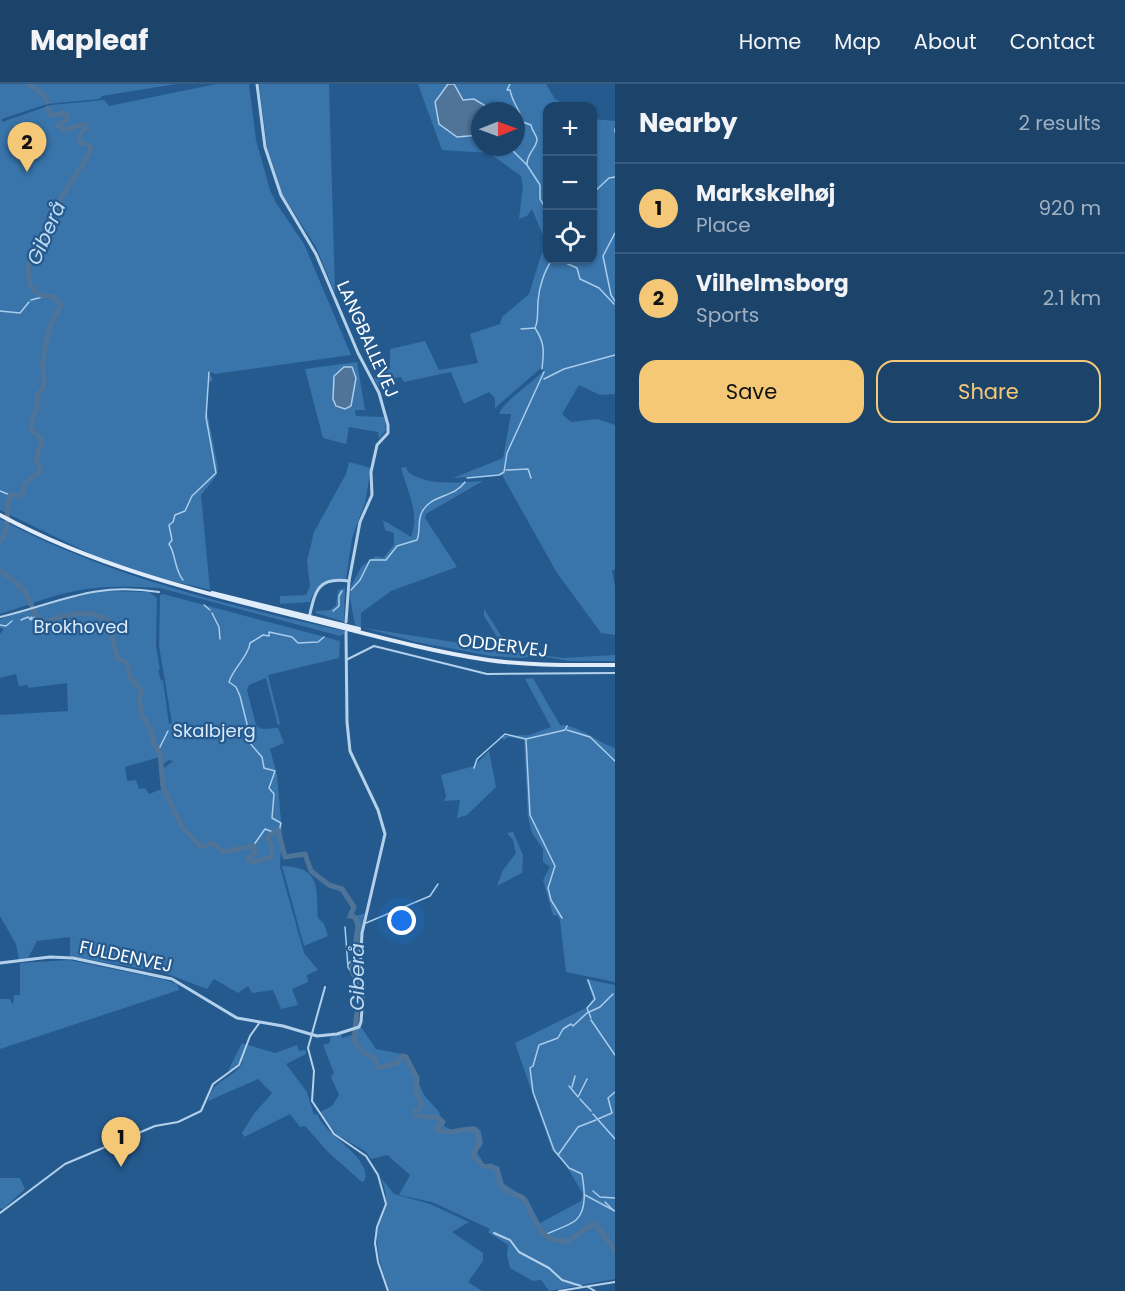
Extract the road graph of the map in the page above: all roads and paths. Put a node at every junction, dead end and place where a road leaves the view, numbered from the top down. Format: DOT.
graph roads {
  1 [pos="257,84"];
  2 [pos="0,515"];
  3 [pos="349,581"];
  4 [pos="159,592"];
  5 [pos="0,617"];
  6 [pos="309,617"];
  7 [pos="346,622"];
  8 [pos="346,632"];
  9 [pos="346,660"];
  10 [pos="615,665"];
  11 [pos="615,673"];
  12 [pos="0,963"];
  13 [pos="326,987"];
  14 [pos="260,1022"];
  15 [pos="312,1035"];
  16 [pos="0,1213"];
  17 [pos="494,1233"];
  18 [pos="615,1282"];
  19 [pos="581,1286"];
  20 [pos="588,1287"];
  21 [pos="388,1291"];
  22 [pos="559,1291"];
  23 [pos="595,1291"];
  1 -- 3 [label="street, LANGBALLEVEJ"];
  2 -- 6 [label="main road, ODDERVEJ"];
  3 -- 6 [label="street"];
  3 -- 7 [label="street"];
  4 -- 5 [label="street"];
  6 -- 10 [label="main road, ODDERVEJ"];
  8 -- 9 [label="street, FULDENVEJ"];
  9 -- 11 [label="street"];
  9 -- 15 [label="street, FULDENVEJ"];
  12 -- 14 [label="street, FULDENVEJ"];
  13 -- 15 [label="street"];
  14 -- 15 [label="street, FULDENVEJ"];
  14 -- 16 [label="street"];
  15 -- 21 [label="street"];
  17 -- 19 [label="street"];
  18 -- 20 [label="street"];
  19 -- 20 [label="street"];
  19 -- 22 [label="street"];
  20 -- 23 [label="street"];
}
